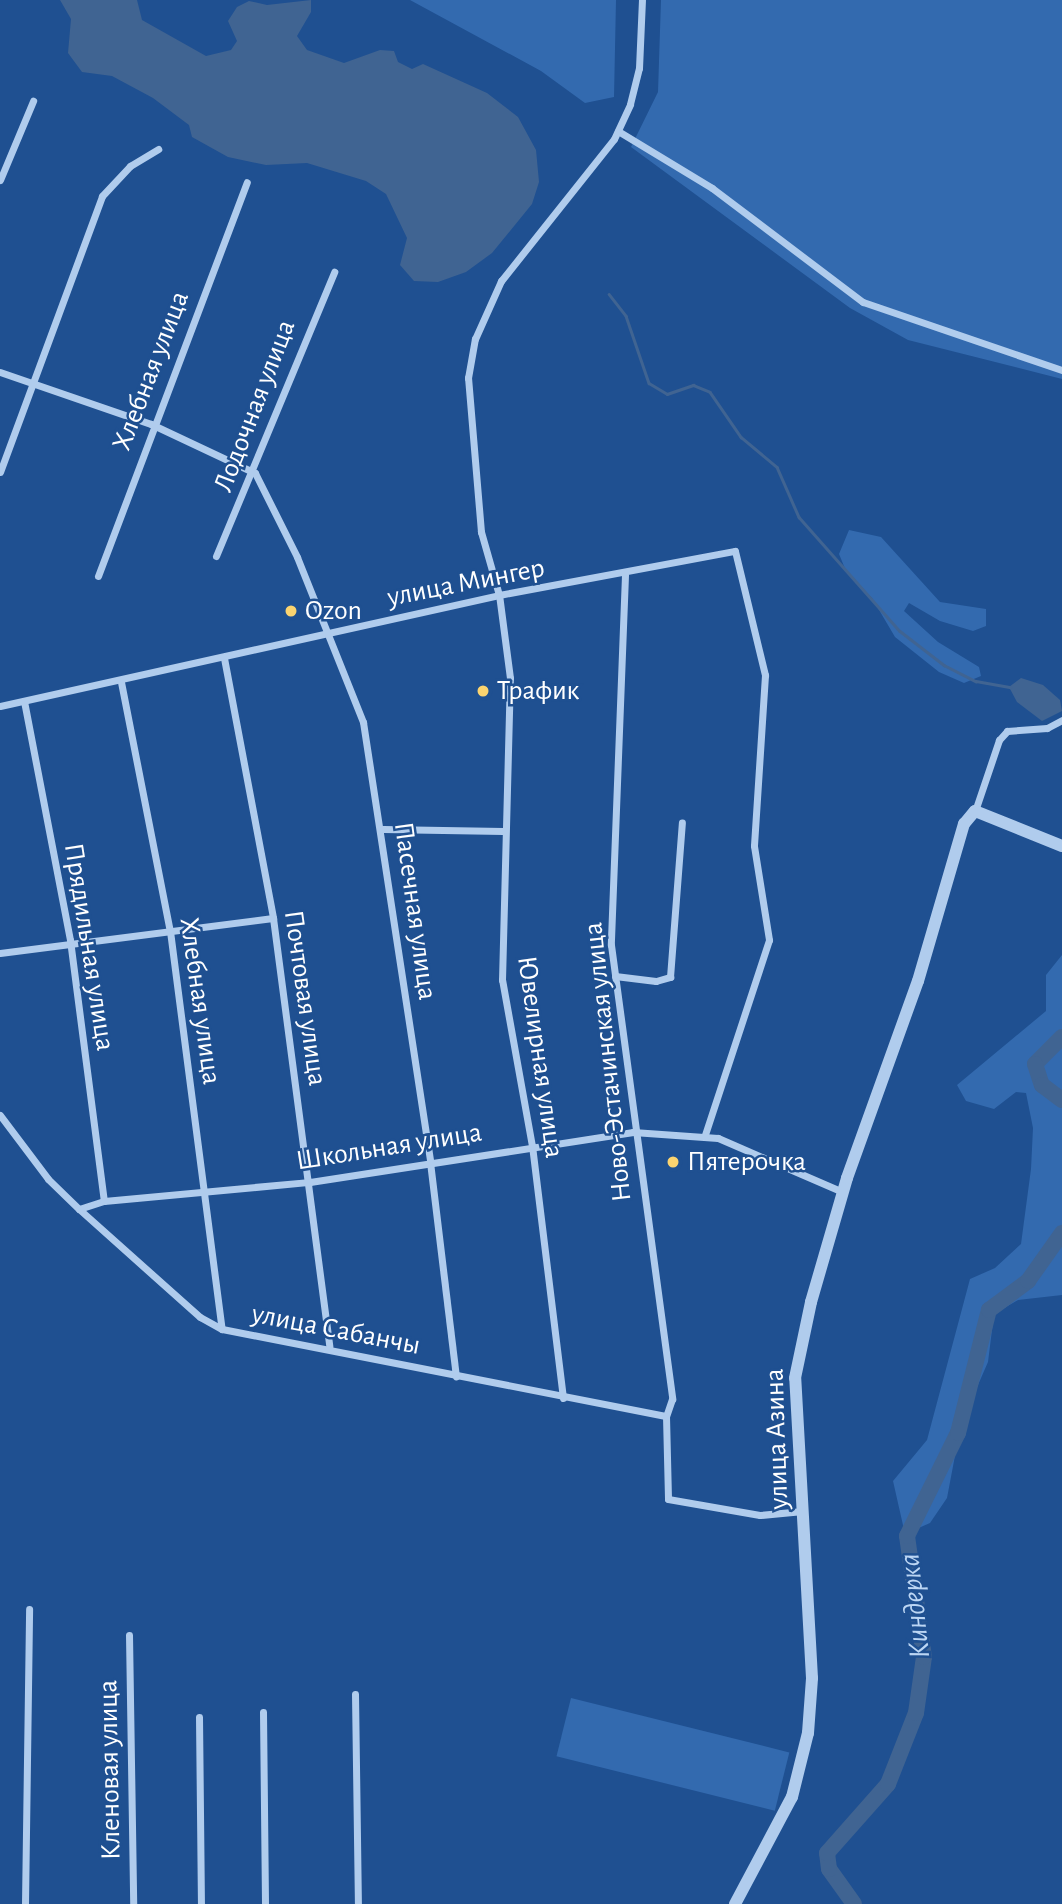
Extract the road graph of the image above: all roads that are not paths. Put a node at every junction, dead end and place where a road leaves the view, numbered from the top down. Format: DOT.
graph roads {
  1 [pos="642,0"];
  2 [pos="33,101"];
  3 [pos="618,131"];
  4 [pos="158,149"];
  5 [pos="0,180"];
  6 [pos="247,182"];
  7 [pos="334,272"];
  8 [pos="1062,370"];
  9 [pos="0,372"];
  10 [pos="35,387"];
  11 [pos="152,424"];
  12 [pos="0,472"];
  13 [pos="254,473"];
  14 [pos="216,556"];
  15 [pos="625,575"];
  16 [pos="98,576"];
  17 [pos="499,596"];
  18 [pos="323,634"];
  19 [pos="224,658"];
  20 [pos="121,682"];
  21 [pos="24,701"];
  22 [pos="0,706"];
  23 [pos="1062,720"];
  24 [pos="975,811"];
  25 [pos="682,821"];
  26 [pos="383,829"];
  27 [pos="503,831"];
  28 [pos="1062,846"];
  29 [pos="273,918"];
  30 [pos="170,932"];
  31 [pos="70,940"];
  32 [pos="0,953"];
  33 [pos="615,976"];
  34 [pos="0,1115"];
  35 [pos="633,1132"];
  36 [pos="705,1135"];
  37 [pos="532,1146"];
  38 [pos="430,1163"];
  39 [pos="310,1182"];
  40 [pos="204,1190"];
  41 [pos="843,1192"];
  42 [pos="104,1201"];
  43 [pos="79,1209"];
  44 [pos="222,1329"];
  45 [pos="329,1346"];
  46 [pos="456,1376"];
  47 [pos="563,1398"];
  48 [pos="666,1416"];
  49 [pos="804,1511"];
  50 [pos="29,1609"];
  51 [pos="129,1636"];
  52 [pos="355,1694"];
  53 [pos="263,1712"];
  54 [pos="199,1717"];
  55 [pos="25,1904"];
  56 [pos="133,1904"];
  57 [pos="201,1904"];
  58 [pos="265,1904"];
  59 [pos="358,1904"];
  60 [pos="735,1904"];
  1 -- 3 [label="street, Ювелирная улица"];
  2 -- 5 [label="street"];
  3 -- 8 [label="street"];
  3 -- 17 [label="street, Ювелирная улица"];
  4 -- 10 [label="street"];
  6 -- 11 [label="street, Хлебная улица"];
  7 -- 13 [label="street, Лодочная улица"];
  9 -- 10 [label="street"];
  10 -- 11 [label="street"];
  10 -- 12 [label="street"];
  11 -- 13 [label="street"];
  11 -- 16 [label="street, Хлебная улица"];
  13 -- 14 [label="street, Лодочная улица"];
  13 -- 18 [label="street, Пасечная улица"];
  15 -- 17 [label="street, улица Мингер"];
  15 -- 33 [label="street, Ново-Эстачинская улица"];
  15 -- 36 [label="street, улица Мингер"];
  17 -- 18 [label="street, улица Мингер"];
  17 -- 27 [label="street, Ювелирная улица"];
  18 -- 19 [label="street, улица Мингер"];
  18 -- 26 [label="street, Пасечная улица"];
  19 -- 20 [label="street, улица Мингер"];
  19 -- 29 [label="street, Почтовая улица"];
  20 -- 21 [label="street, улица Мингер"];
  20 -- 30 [label="street, Хлебная улица"];
  21 -- 22 [label="street, улица Мингер"];
  21 -- 31 [label="street, Прядильная улица"];
  23 -- 24 [label="street"];
  24 -- 28 [label="street"];
  24 -- 41 [label="street, улица Азина"];
  25 -- 33 [label="street"];
  26 -- 27 [label="street"];
  26 -- 38 [label="street, Пасечная улица"];
  27 -- 37 [label="street, Ювелирная улица"];
  29 -- 30 [label="street"];
  29 -- 39 [label="street, Почтовая улица"];
  30 -- 31 [label="street"];
  30 -- 40 [label="street, Хлебная улица"];
  31 -- 32 [label="street"];
  31 -- 42 [label="street, Прядильная улица"];
  33 -- 35 [label="street, Ново-Эстачинская улица"];
  34 -- 43 [label="street, улица Сабанчы"];
  35 -- 36 [label="street, Школьная улица"];
  35 -- 37 [label="street, Школьная улица"];
  35 -- 48 [label="street, Ново-Эстачинская улица"];
  36 -- 41 [label="street"];
  37 -- 38 [label="street, Школьная улица"];
  37 -- 47 [label="street, Ювелирная улица"];
  38 -- 39 [label="street, Школьная улица"];
  38 -- 46 [label="street, Пасечная улица"];
  39 -- 40 [label="street, Школьная улица"];
  39 -- 45 [label="street, Почтовая улица"];
  40 -- 42 [label="street, Школьная улица"];
  40 -- 44 [label="street, Хлебная улица"];
  41 -- 49 [label="street, улица Азина"];
  42 -- 43 [label="street, Школьная улица"];
  43 -- 44 [label="street, улица Сабанчы"];
  44 -- 45 [label="street, улица Сабанчы"];
  45 -- 46 [label="street, улица Сабанчы"];
  46 -- 47 [label="street, улица Сабанчы"];
  47 -- 48 [label="street, улица Сабанчы"];
  48 -- 49 [label="street"];
  49 -- 60 [label="street, улица Азина"];
  50 -- 55 [label="street"];
  51 -- 56 [label="street, Кленовая улица"];
  52 -- 59 [label="street"];
  53 -- 58 [label="street"];
  54 -- 57 [label="street"];
}
